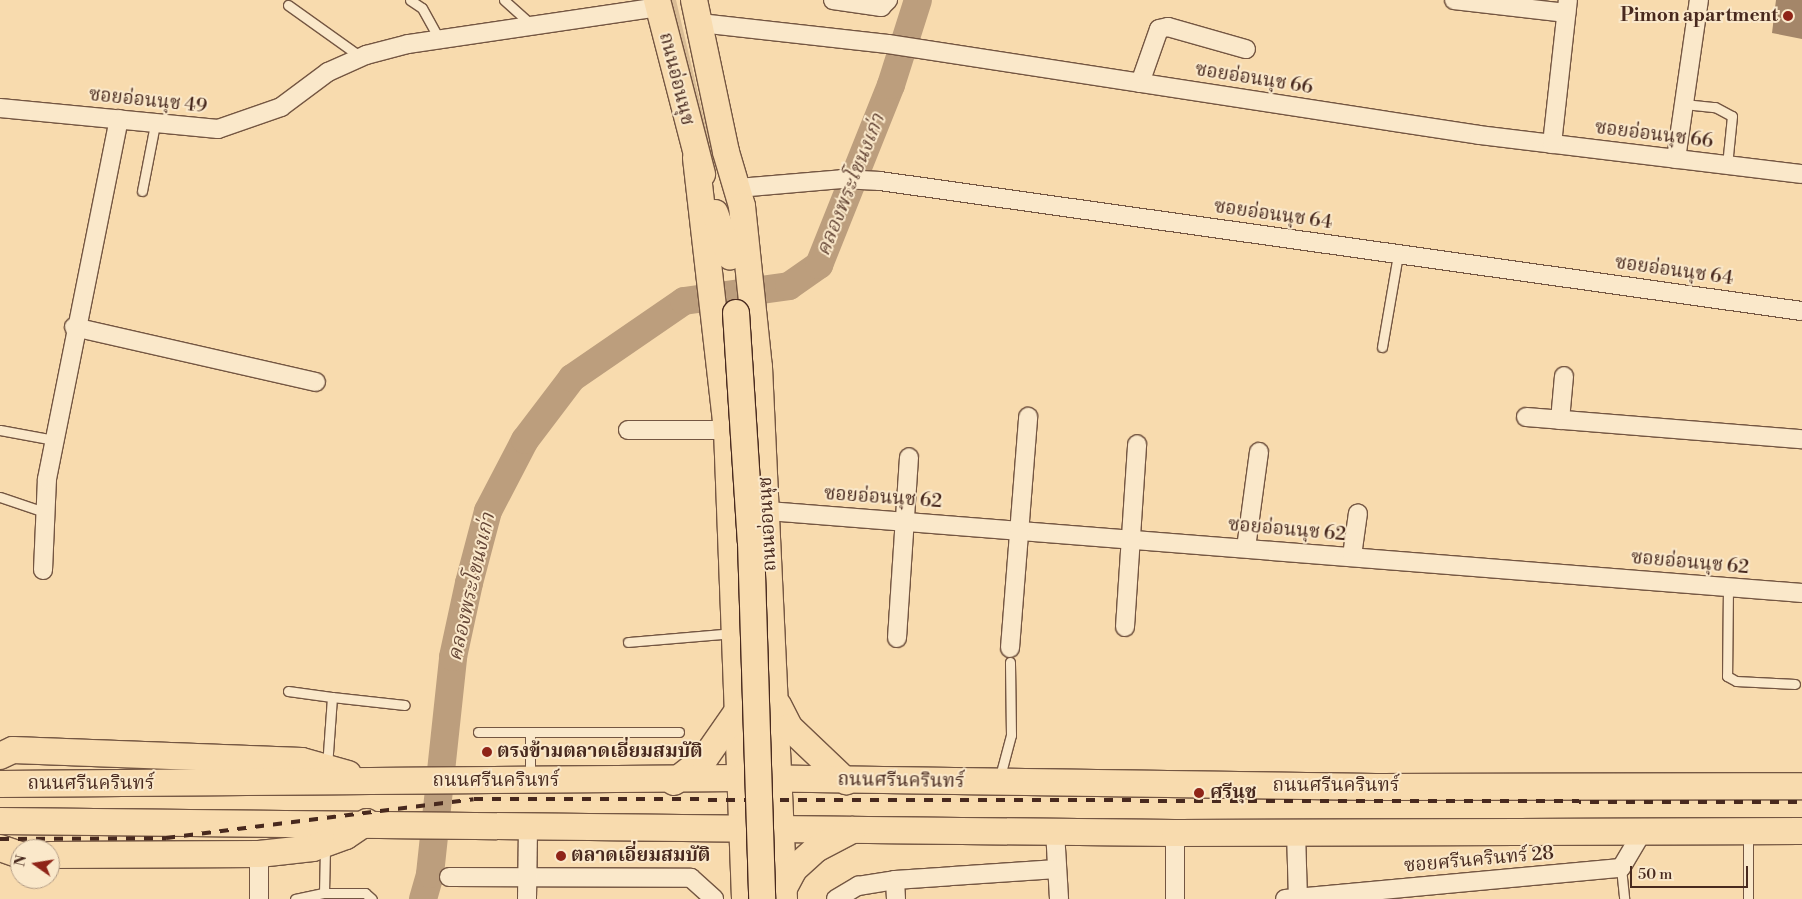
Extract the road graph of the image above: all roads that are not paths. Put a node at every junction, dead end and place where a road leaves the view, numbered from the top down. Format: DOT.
graph roads {
  1 [pos="410,0"];
  2 [pos="504,0"];
  3 [pos="834,0"];
  4 [pos="888,0"];
  5 [pos="1454,0"];
  6 [pos="1699,0"];
  7 [pos="658,4"];
  8 [pos="288,5"];
  9 [pos="1567,7"];
  10 [pos="697,11"];
  11 [pos="533,26"];
  12 [pos="439,39"];
  13 [pos="1246,49"];
  14 [pos="362,57"];
  15 [pos="1140,84"];
  16 [pos="1684,104"];
  17 [pos="0,108"];
  18 [pos="119,119"];
  19 [pos="155,124"];
  20 [pos="1552,144"];
  21 [pos="726,152"];
  22 [pos="696,158"];
  23 [pos="1676,159"];
  24 [pos="1727,165"];
  25 [pos="1802,174"];
  26 [pos="738,188"];
  27 [pos="142,191"];
  28 [pos="1398,254"];
  29 [pos="730,256"];
  30 [pos="1802,310"];
  31 [pos="74,327"];
  32 [pos="1382,347"];
  33 [pos="1564,376"];
  34 [pos="316,382"];
  35 [pos="1028,417"];
  36 [pos="1526,417"];
  37 [pos="1560,420"];
  38 [pos="0,430"];
  39 [pos="628,430"];
  40 [pos="727,430"];
  41 [pos="1802,439"];
  42 [pos="54,440"];
  43 [pos="1136,444"];
  44 [pos="1259,452"];
  45 [pos="909,457"];
  46 [pos="0,497"];
  47 [pos="768,511"];
  48 [pos="44,512"];
  49 [pos="1358,513"];
  50 [pos="902,520"];
  51 [pos="1017,529"];
  52 [pos="1130,538"];
  53 [pos="1246,548"];
  54 [pos="1352,556"];
  55 [pos="43,570"];
  56 [pos="1728,587"];
  57 [pos="1802,593"];
  58 [pos="1125,627"];
  59 [pos="897,638"];
  60 [pos="737,639"];
  61 [pos="628,642"];
  62 [pos="774,644"];
  63 [pos="1010,655"];
  64 [pos="1795,684"];
  65 [pos="288,691"];
  66 [pos="332,697"];
  67 [pos="777,702"];
  68 [pos="404,705"];
  69 [pos="739,708"];
  70 [pos="478,732"];
  71 [pos="530,732"];
  72 [pos="679,732"];
  73 [pos="0,756"];
  74 [pos="327,766"];
  75 [pos="741,778"];
  76 [pos="778,779"];
  77 [pos="370,781"];
  78 [pos="530,781"];
  79 [pos="846,781"];
  80 [pos="674,782"];
  81 [pos="998,783"];
  82 [pos="0,784"];
  83 [pos="1802,786"];
  84 [pos="0,821"];
  85 [pos="367,822"];
  86 [pos="528,824"];
  87 [pos="672,826"];
  88 [pos="742,826"];
  89 [pos="782,826"];
  90 [pos="854,829"];
  91 [pos="1055,831"];
  92 [pos="1643,831"];
  93 [pos="1748,831"];
  94 [pos="1802,831"];
  95 [pos="1296,832"];
  96 [pos="1175,833"];
  97 [pos="325,845"];
  98 [pos="259,854"];
  99 [pos="60,855"];
  100 [pos="1622,868"];
  101 [pos="1056,869"];
  102 [pos="449,877"];
  103 [pos="527,878"];
  104 [pos="895,880"];
  105 [pos="324,892"];
  106 [pos="764,895"];
  107 [pos="259,899"];
  108 [pos="295,899"];
  109 [pos="372,899"];
  110 [pos="527,899"];
  111 [pos="714,899"];
  112 [pos="836,899"];
  113 [pos="896,899"];
  114 [pos="1059,899"];
  115 [pos="1175,899"];
  116 [pos="1294,899"];
  117 [pos="1624,899"];
  118 [pos="1748,899"];
  1 -- 12 [label="lane"];
  2 -- 11 [label="lane"];
  3 -- 4 [label="street"];
  5 -- 9 [label="street"];
  6 -- 16 [label="street"];
  7 -- 11 [label="street, ซอยอ่อนนุช 49"];
  7 -- 22 [label="main road, ถนนอ่อนนุช"];
  8 -- 14 [label="lane"];
  9 -- 20 [label="street"];
  10 -- 15 [label="street, ซอยอ่อนนุช 66"];
  10 -- 21 [label="main road, ถนนอ่อนนุช"];
  11 -- 12 [label="street, ซอยอ่อนนุช 49"];
  12 -- 14 [label="street, ซอยอ่อนนุช 49"];
  13 -- 15 [label="street"];
  14 -- 19 [label="street, ซอยอ่อนนุช 49"];
  15 -- 20 [label="street, ซอยอ่อนนุช 66"];
  16 -- 23 [label="street"];
  16 -- 24 [label="lane"];
  17 -- 18 [label="street, ซอยอ่อนนุช 49"];
  18 -- 19 [label="street, ซอยอ่อนนุช 49"];
  18 -- 31 [label="street"];
  19 -- 27 [label="lane"];
  20 -- 23 [label="street, ซอยอ่อนนุช 66"];
  21 -- 26 [label="main road, ถนนอ่อนนุช"];
  21 -- 29 [label="main road, ถนนอ่อนนุช"];
  22 -- 29 [label="main road, ถนนอ่อนนุช"];
  22 -- 40 [label="main road, ถนนอ่อนนุช"];
  23 -- 24 [label="street, ซอยอ่อนนุช 66"];
  24 -- 25 [label="street, ซอยอ่อนนุช 66"];
  26 -- 28 [label="street, ซอยอ่อนนุช 64"];
  26 -- 47 [label="main road, ถนนอ่อนนุช"];
  28 -- 30 [label="street, ซอยอ่อนนุช 64"];
  28 -- 32 [label="lane"];
  29 -- 106 [label="main road, ถนนอ่อนนุช, bridge"];
  31 -- 34 [label="street"];
  31 -- 42 [label="street"];
  33 -- 37 [label="street"];
  35 -- 51 [label="street"];
  36 -- 37 [label="street"];
  37 -- 41 [label="street"];
  38 -- 42 [label="lane"];
  39 -- 40 [label="street"];
  40 -- 60 [label="main road, ถนนอ่อนนุช"];
  42 -- 48 [label="street"];
  43 -- 52 [label="street"];
  44 -- 53 [label="street"];
  45 -- 50 [label="street"];
  46 -- 48 [label="lane"];
  47 -- 50 [label="street, ซอยอ่อนนุช 62"];
  47 -- 62 [label="main road, ถนนอ่อนนุช"];
  48 -- 55 [label="street"];
  49 -- 54 [label="street"];
  50 -- 51 [label="street, ซอยอ่อนนุช 62"];
  50 -- 59 [label="street"];
  51 -- 52 [label="street, ซอยอ่อนนุช 62"];
  51 -- 63 [label="street"];
  52 -- 53 [label="street, ซอยอ่อนนุช 62"];
  52 -- 58 [label="street"];
  53 -- 54 [label="street, ซอยอ่อนนุช 62"];
  54 -- 56 [label="street, ซอยอ่อนนุช 62"];
  56 -- 57 [label="street, ซอยอ่อนนุช 62"];
  56 -- 64 [label="lane"];
  60 -- 61 [label="lane"];
  60 -- 62 [label="main road"];
  60 -- 69 [label="main road, ถนนอ่อนนุช"];
  62 -- 67 [label="main road, ถนนอ่อนนุช"];
  63 -- 81 [label="lane"];
  65 -- 66 [label="lane"];
  66 -- 68 [label="lane"];
  66 -- 74 [label="lane"];
  67 -- 76 [label="main road, ถนนอ่อนนุช"];
  67 -- 79 [label="main road"];
  69 -- 75 [label="main road, ถนนอ่อนนุช"];
  69 -- 80 [label="main road"];
  70 -- 71 [label="lane"];
  71 -- 72 [label="lane"];
  71 -- 78 [label="lane"];
  73 -- 74 [label="main road"];
  74 -- 77 [label="main road"];
  75 -- 76 [label="main road, ถนนศรีนครินทร์"];
  75 -- 80 [label="main road, ถนนศรีนครินทร์"];
  75 -- 88 [label="main road, ถนนอ่อนนุช"];
  76 -- 79 [label="main road, ถนนศรีนครินทร์"];
  76 -- 89 [label="main road, ถนนอ่อนนุช"];
  77 -- 78 [label="main road, ถนนศรีนครินทร์"];
  77 -- 82 [label="main road, ถนนศรีนครินทร์"];
  78 -- 80 [label="main road, ถนนศรีนครินทร์"];
  79 -- 81 [label="main road, ถนนศรีนครินทร์"];
  81 -- 83 [label="main road, ถนนศรีนครินทร์"];
  84 -- 85 [label="main road, ถนนศรีนครินทร์"];
  85 -- 86 [label="main road, ถนนศรีนครินทร์"];
  85 -- 97 [label="main road"];
  86 -- 87 [label="main road, ถนนศรีนครินทร์"];
  86 -- 103 [label="street"];
  87 -- 88 [label="main road, ถนนศรีนครินทร์"];
  87 -- 106 [label="main road"];
  88 -- 89 [label="main road, ถนนศรีนครินทร์"];
  88 -- 106 [label="main road, ถนนอ่อนนุช"];
  89 -- 90 [label="main road, ถนนศรีนครินทร์"];
  89 -- 106 [label="main road, ถนนอ่อนนุช"];
  90 -- 91 [label="main road, ถนนศรีนครินทร์"];
  90 -- 106 [label="main road"];
  91 -- 96 [label="main road, ถนนศรีนครินทร์"];
  91 -- 101 [label="street"];
  92 -- 93 [label="main road, ถนนศรีนครินทร์"];
  92 -- 95 [label="main road, ถนนศรีนครินทร์"];
  92 -- 100 [label="street"];
  93 -- 94 [label="main road, ถนนศรีนครินทร์"];
  93 -- 118 [label="lane"];
  95 -- 96 [label="main road, ถนนศรีนครินทร์"];
  95 -- 116 [label="street"];
  96 -- 115 [label="street"];
  97 -- 98 [label="main road"];
  97 -- 105 [label="lane"];
  98 -- 99 [label="main road"];
  98 -- 107 [label="street"];
  100 -- 116 [label="street, ซอยศรีนครินทร์ 28"];
  100 -- 117 [label="lane"];
  101 -- 104 [label="street"];
  101 -- 114 [label="street"];
  102 -- 103 [label="street"];
  103 -- 110 [label="street"];
  103 -- 111 [label="street"];
  104 -- 112 [label="street"];
  104 -- 113 [label="street"];
  105 -- 108 [label="lane"];
  105 -- 109 [label="lane"];
}
